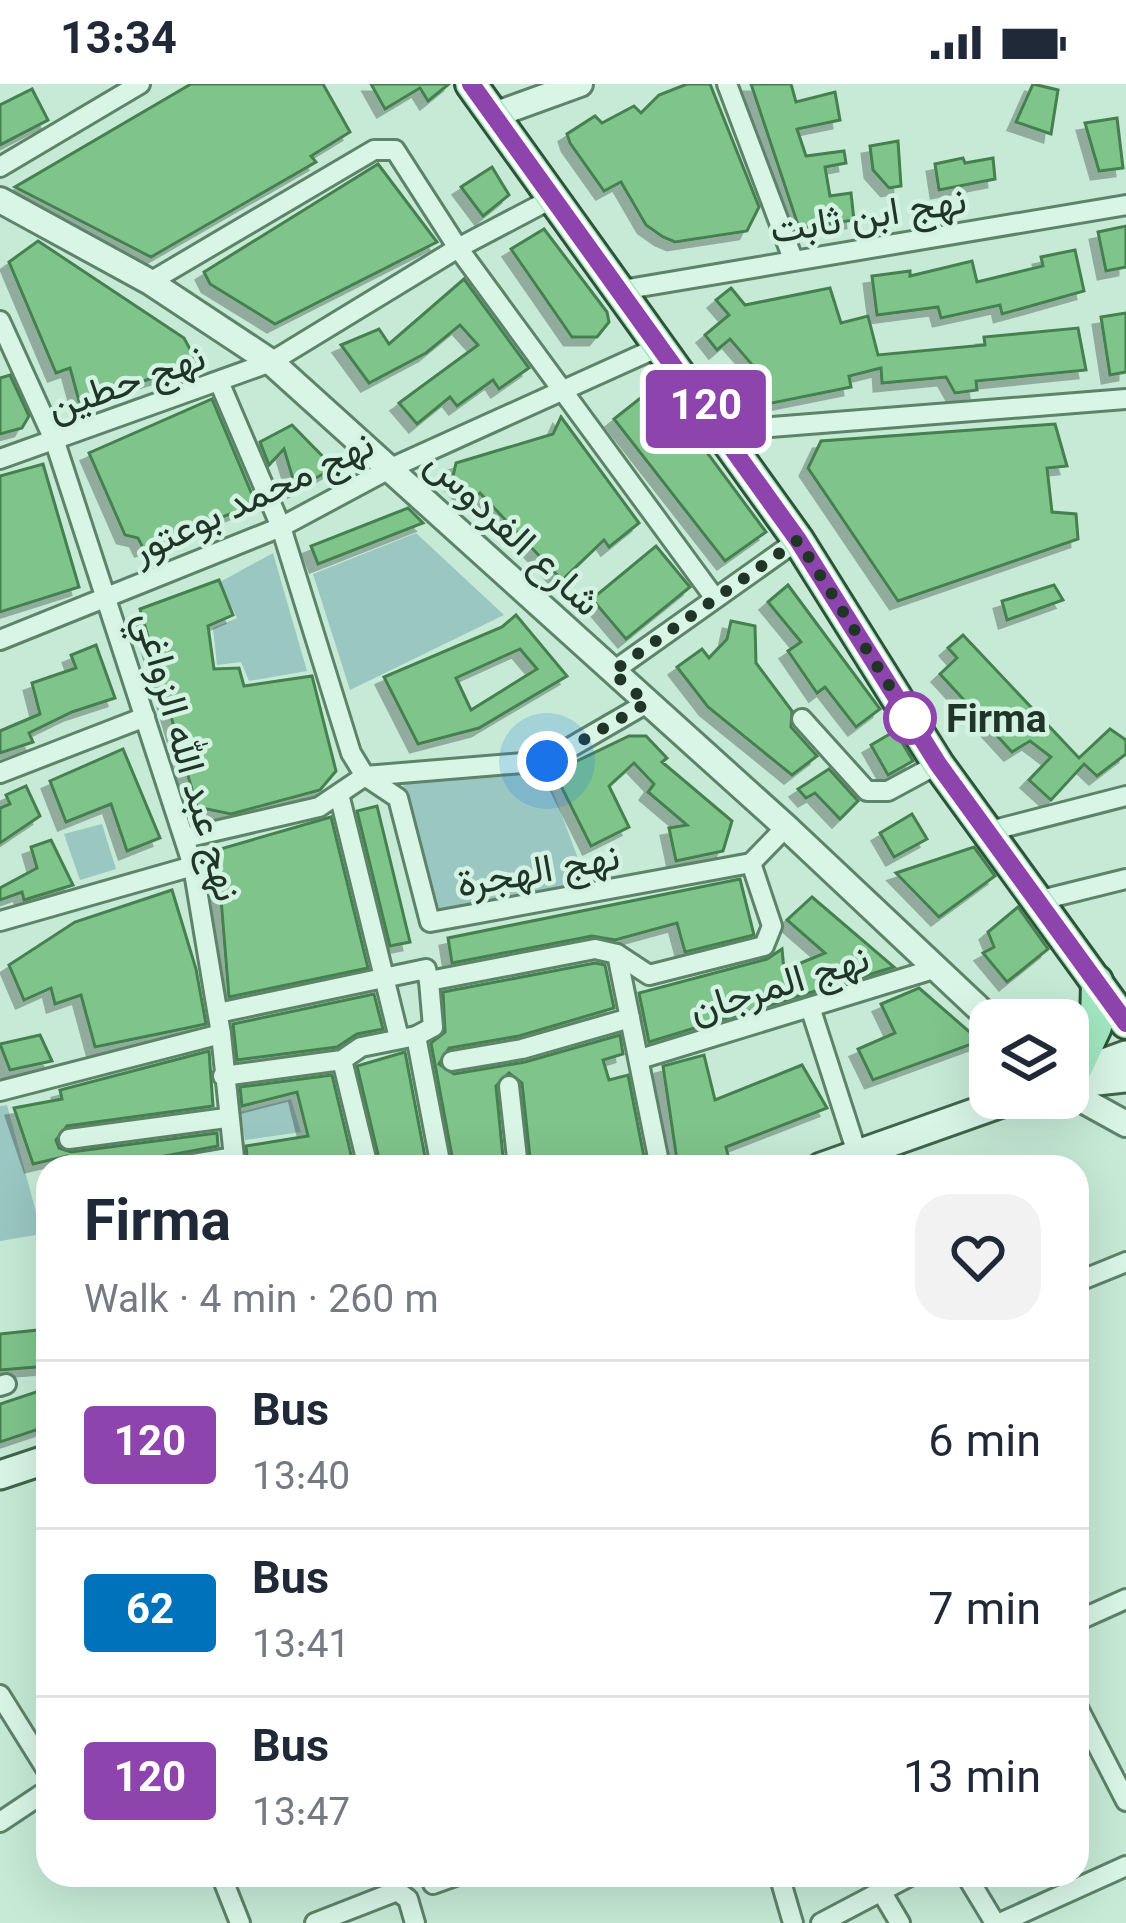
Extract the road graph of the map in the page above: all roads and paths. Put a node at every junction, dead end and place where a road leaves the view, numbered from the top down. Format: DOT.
graph roads {
  1 [pos="140,84"];
  2 [pos="471,84"];
  3 [pos="580,84"];
  4 [pos="728,84"];
  5 [pos="494,115"];
  6 [pos="0,167"];
  7 [pos="555,197"];
  8 [pos="0,200"];
  9 [pos="1126,206"];
  10 [pos="458,248"];
  11 [pos="793,260"];
  12 [pos="150,282"];
  13 [pos="622,290"];
  14 [pos="0,321"];
  15 [pos="661,346"];
  16 [pos="272,362"];
  17 [pos="220,384"];
  18 [pos="566,391"];
  19 [pos="1126,399"];
  20 [pos="721,430"];
  21 [pos="55,442"];
  22 [pos="0,458"];
  23 [pos="392,468"];
  24 [pos="281,527"];
  25 [pos="798,540"];
  26 [pos="109,597"];
  27 [pos="714,597"];
  28 [pos="0,640"];
  29 [pos="612,672"];
  30 [pos="647,703"];
  31 [pos="145,717"];
  32 [pos="802,719"];
  33 [pos="938,764"];
  34 [pos="0,773"];
  35 [pos="365,776"];
  36 [pos="339,794"];
  37 [pos="1126,796"];
  38 [pos="786,827"];
  39 [pos="990,831"];
  40 [pos="185,838"];
  41 [pos="751,863"];
  42 [pos="193,866"];
  43 [pos="1126,879"];
  44 [pos="1041,900"];
  45 [pos="0,921"];
  46 [pos="617,954"];
  47 [pos="937,968"];
  48 [pos="386,976"];
  49 [pos="429,981"];
  50 [pos="1108,991"];
  51 [pos="969,1001"];
  52 [pos="811,1010"];
  53 [pos="218,1013"];
  54 [pos="630,1018"];
  55 [pos="1126,1023"];
  56 [pos="221,1034"];
  57 [pos="408,1037"];
  58 [pos="1089,1042"];
  59 [pos="1126,1055"];
  60 [pos="640,1059"];
  61 [pos="342,1060"];
  62 [pos="452,1061"];
  63 [pos="1089,1072"];
  64 [pos="223,1076"];
  65 [pos="1126,1078"];
  66 [pos="1089,1079"];
  67 [pos="509,1086"];
  68 [pos="0,1090"];
  69 [pos="1089,1095"];
  70 [pos="969,1113"];
  71 [pos="226,1118"];
  72 [pos="1126,1124"];
  73 [pos="69,1139"];
  74 [pos="233,1155"];
  75 [pos="365,1155"];
  76 [pos="438,1155"];
  77 [pos="517,1155"];
  78 [pos="658,1155"];
  79 [pos="858,1155"];
  80 [pos="861,1155"];
  81 [pos="1126,1262"];
  82 [pos="1089,1277"];
  83 [pos="36,1463"];
  84 [pos="0,1475"];
  85 [pos="1126,1599"];
  86 [pos="1089,1616"];
  87 [pos="0,1695"];
  88 [pos="6,1717"];
  89 [pos="1089,1731"];
  90 [pos="1100,1753"];
  91 [pos="36,1756"];
  92 [pos="1089,1756"];
  93 [pos="36,1798"];
  94 [pos="1126,1801"];
  95 [pos="0,1822"];
  96 [pos="1126,1866"];
  97 [pos="1089,1882"];
  98 [pos="226,1887"];
  99 [pos="782,1887"];
  100 [pos="889,1887"];
  101 [pos="974,1887"];
  102 [pos="1078,1887"];
  103 [pos="881,1891"];
  104 [pos="240,1923"];
  105 [pos="315,1923"];
  106 [pos="415,1923"];
  107 [pos="793,1923"];
  108 [pos="820,1923"];
  109 [pos="900,1923"];
  110 [pos="997,1923"];
  1 -- 6 [label="street"];
  2 -- 5 [label="main road"];
  3 -- 5 [label="street"];
  4 -- 11 [label="street"];
  5 -- 7 [label="main road"];
  7 -- 10 [label="street, نهج حطين"];
  7 -- 13 [label="main road"];
  8 -- 12 [label="street, شارع الفردوس"];
  9 -- 11 [label="street, نهج ابن ثابت"];
  10 -- 12 [label="street"];
  10 -- 16 [label="street, نهج حطين"];
  10 -- 18 [label="street"];
  11 -- 13 [label="street, نهج ابن ثابت"];
  12 -- 16 [label="street, شارع الفردوس"];
  13 -- 15 [label="main road"];
  14 -- 21 [label="street, نهج عبد الله الزواغي"];
  15 -- 18 [label="street, نهج محمد بوعتور"];
  15 -- 20 [label="main road"];
  16 -- 17 [label="street, نهج حطين"];
  16 -- 23 [label="street, شارع الفردوس"];
  17 -- 21 [label="street, نهج حطين"];
  17 -- 24 [label="street, نهج الهجرة"];
  18 -- 23 [label="street, نهج محمد بوعتور"];
  18 -- 27 [label="street"];
  19 -- 20 [label="street"];
  20 -- 25 [label="main road"];
  21 -- 22 [label="street, نهج حطين"];
  21 -- 26 [label="street, نهج عبد الله الزواغي"];
  23 -- 24 [label="street, نهج محمد بوعتور"];
  23 -- 29 [label="street, شارع الفردوس"];
  24 -- 26 [label="street, نهج محمد بوعتور"];
  24 -- 35 [label="street, نهج الهجرة"];
  25 -- 27 [label="street"];
  25 -- 33 [label="main road"];
  26 -- 28 [label="street, نهج محمد بوعتور"];
  26 -- 31 [label="street, نهج عبد الله الزواغي"];
  27 -- 29 [label="street"];
  29 -- 30 [label="street, شارع الفردوس"];
  30 -- 35 [label="street"];
  30 -- 38 [label="street, شارع الفردوس"];
  31 -- 34 [label="street"];
  31 -- 40 [label="street, نهج عبد الله الزواغي"];
  32 -- 33 [label="street"];
  33 -- 39 [label="main road"];
  35 -- 36 [label="street"];
  35 -- 41 [label="street, نهج الهجرة"];
  36 -- 40 [label="street"];
  36 -- 48 [label="street"];
  37 -- 39 [label="street"];
  38 -- 41 [label="street"];
  38 -- 47 [label="street, شارع الفردوس"];
  39 -- 44 [label="main road"];
  40 -- 42 [label="street, نهج عبد الله الزواغي"];
  41 -- 46 [label="street"];
  42 -- 45 [label="street"];
  42 -- 53 [label="street, نهج عبد الله الزواغي"];
  43 -- 44 [label="street"];
  44 -- 50 [label="main road"];
  46 -- 49 [label="street"];
  46 -- 54 [label="street"];
  47 -- 51 [label="street, شارع الفردوس"];
  47 -- 52 [label="street, نهج المرجان"];
  48 -- 49 [label="street"];
  48 -- 53 [label="street"];
  48 -- 57 [label="street"];
  49 -- 57 [label="street"];
  50 -- 55 [label="main road"];
  50 -- 58 [label="main road"];
  52 -- 60 [label="street, نهج المرجان"];
  52 -- 79 [label="street"];
  53 -- 56 [label="street, نهج عبد الله الزواغي"];
  54 -- 60 [label="street"];
  54 -- 62 [label="street"];
  56 -- 64 [label="street, نهج عبد الله الزواغي"];
  56 -- 68 [label="street"];
  57 -- 61 [label="street"];
  57 -- 76 [label="street"];
  59 -- 63 [label="main road"];
  60 -- 78 [label="street"];
  61 -- 64 [label="street"];
  61 -- 75 [label="street"];
  64 -- 71 [label="street, نهج عبد الله الزواغي"];
  65 -- 66 [label="main road"];
  67 -- 77 [label="street"];
  69 -- 72 [label="street"];
  70 -- 80 [label="main road"];
  71 -- 73 [label="street"];
  71 -- 74 [label="street, نهج عبد الله الزواغي"];
  81 -- 82 [label="street"];
  83 -- 84 [label="main road"];
  85 -- 86 [label="street"];
  87 -- 88 [label="street"];
  88 -- 91 [label="street"];
  89 -- 90 [label="street"];
  90 -- 92 [label="street"];
  90 -- 94 [label="street"];
  93 -- 95 [label="street"];
  96 -- 97 [label="street"];
  98 -- 104 [label="street"];
  99 -- 107 [label="street"];
  100 -- 103 [label="street"];
  101 -- 110 [label="street"];
  102 -- 110 [label="street"];
  103 -- 108 [label="street"];
  103 -- 109 [label="street"];
  105 -- 106 [label="street"];
}
